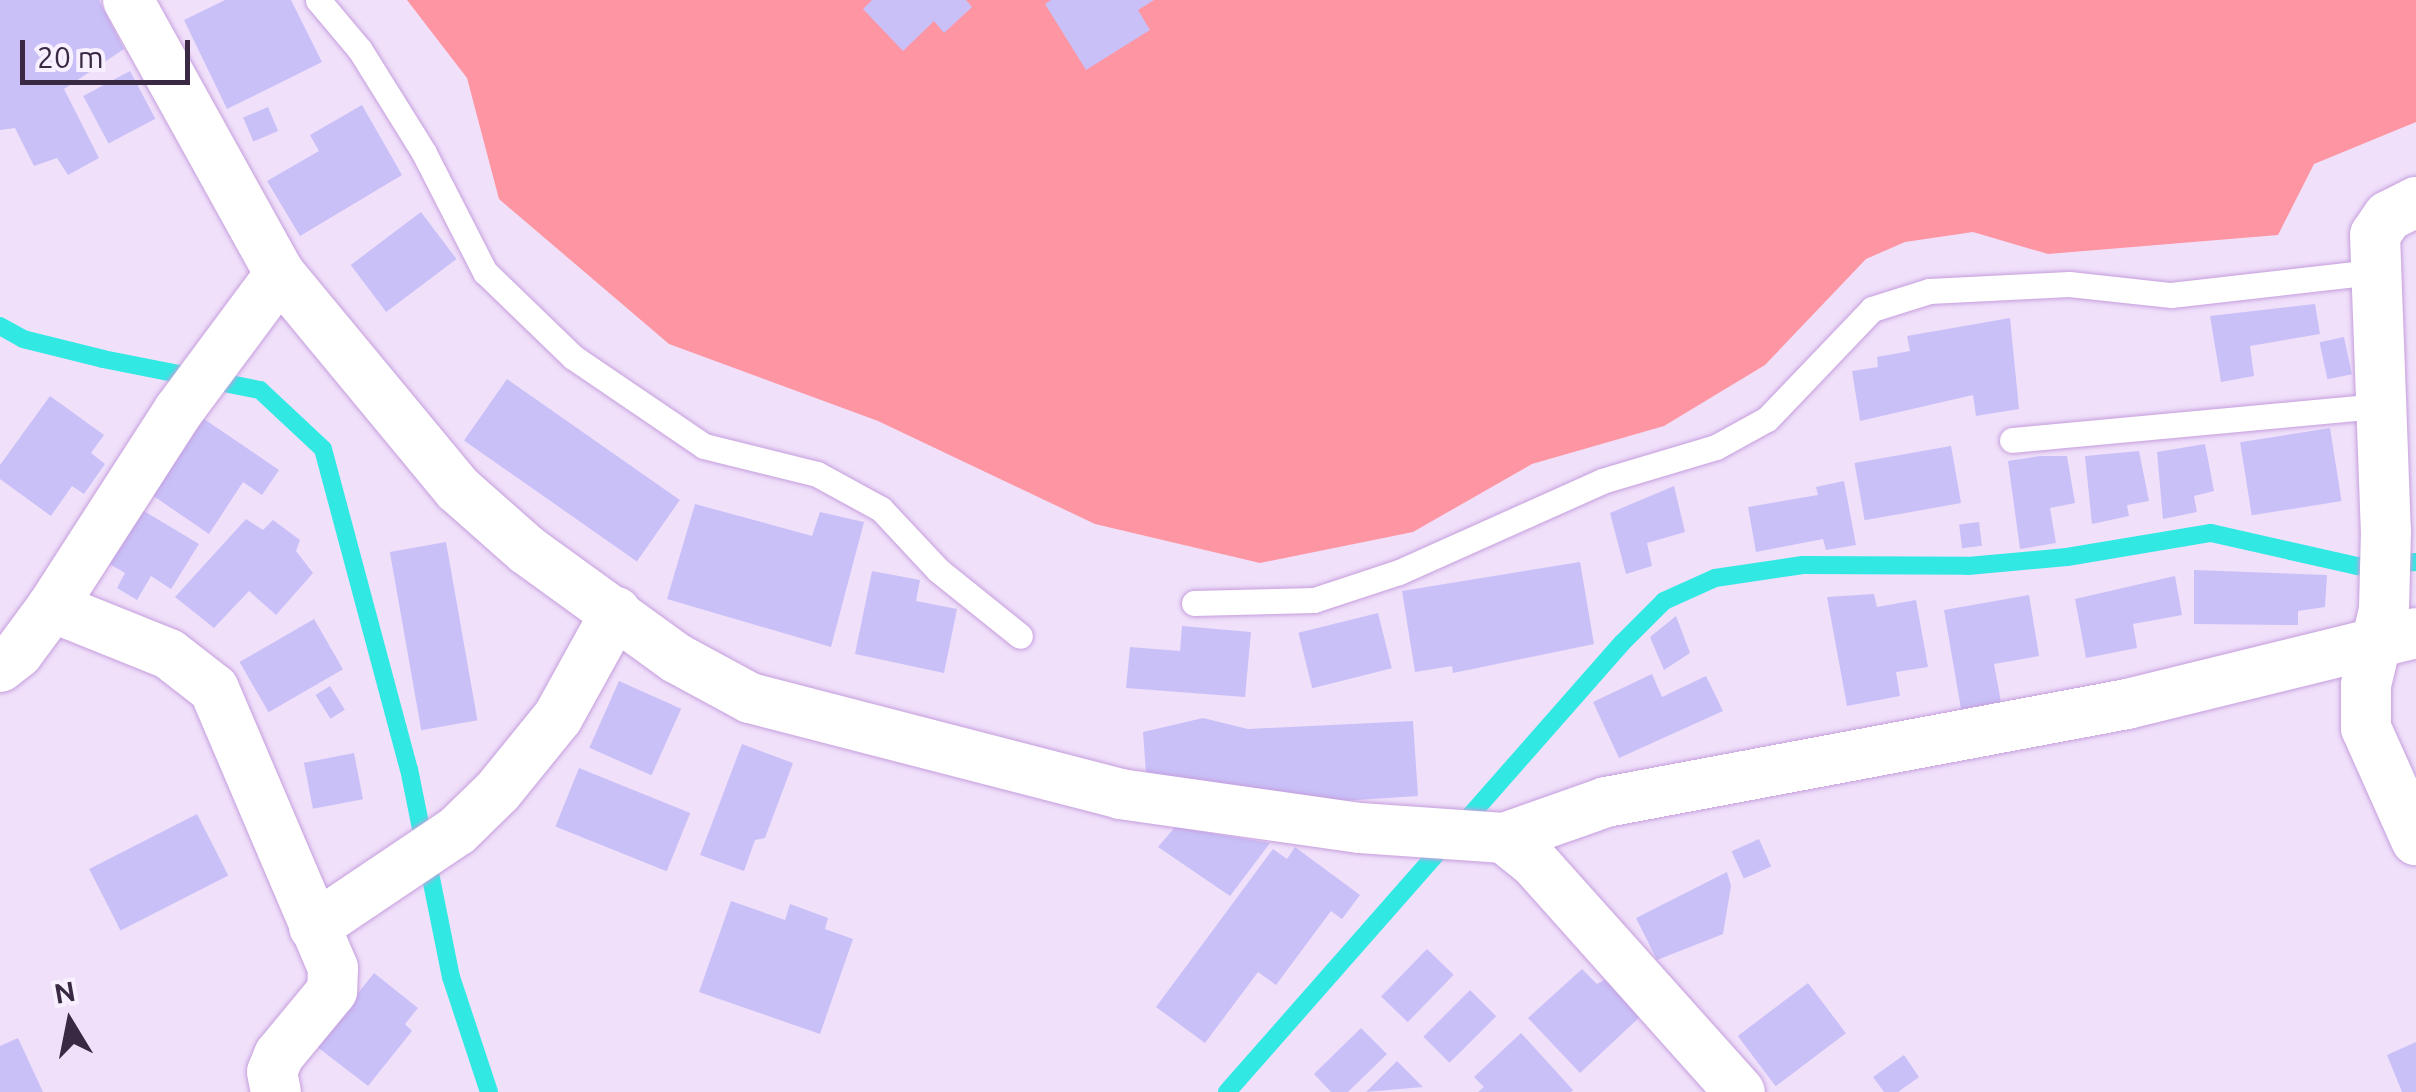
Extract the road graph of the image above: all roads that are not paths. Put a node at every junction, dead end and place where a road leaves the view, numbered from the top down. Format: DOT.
graph roads {
  1 [pos="128,0"];
  2 [pos="318,0"];
  3 [pos="2416,202"];
  4 [pos="2373,272"];
  5 [pos="280,274"];
  6 [pos="2380,406"];
  7 [pos="2012,440"];
  8 [pos="1194,603"];
  9 [pos="52,607"];
  10 [pos="616,612"];
  11 [pos="2393,626"];
  12 [pos="1020,636"];
  13 [pos="0,667"];
  14 [pos="1504,838"];
  15 [pos="2416,840"];
  16 [pos="314,928"];
  17 [pos="276,1092"];
  18 [pos="1740,1092"];
  1 -- 5 [label="street"];
  2 -- 12 [label="lane"];
  3 -- 4 [label="street"];
  4 -- 6 [label="street"];
  4 -- 8 [label="lane"];
  5 -- 9 [label="street"];
  5 -- 10 [label="street"];
  6 -- 7 [label="lane"];
  6 -- 11 [label="street"];
  9 -- 13 [label="street"];
  9 -- 16 [label="street"];
  10 -- 14 [label="street"];
  10 -- 16 [label="street"];
  11 -- 14 [label="street"];
  11 -- 15 [label="street"];
  14 -- 18 [label="street"];
  16 -- 17 [label="street"];
}
